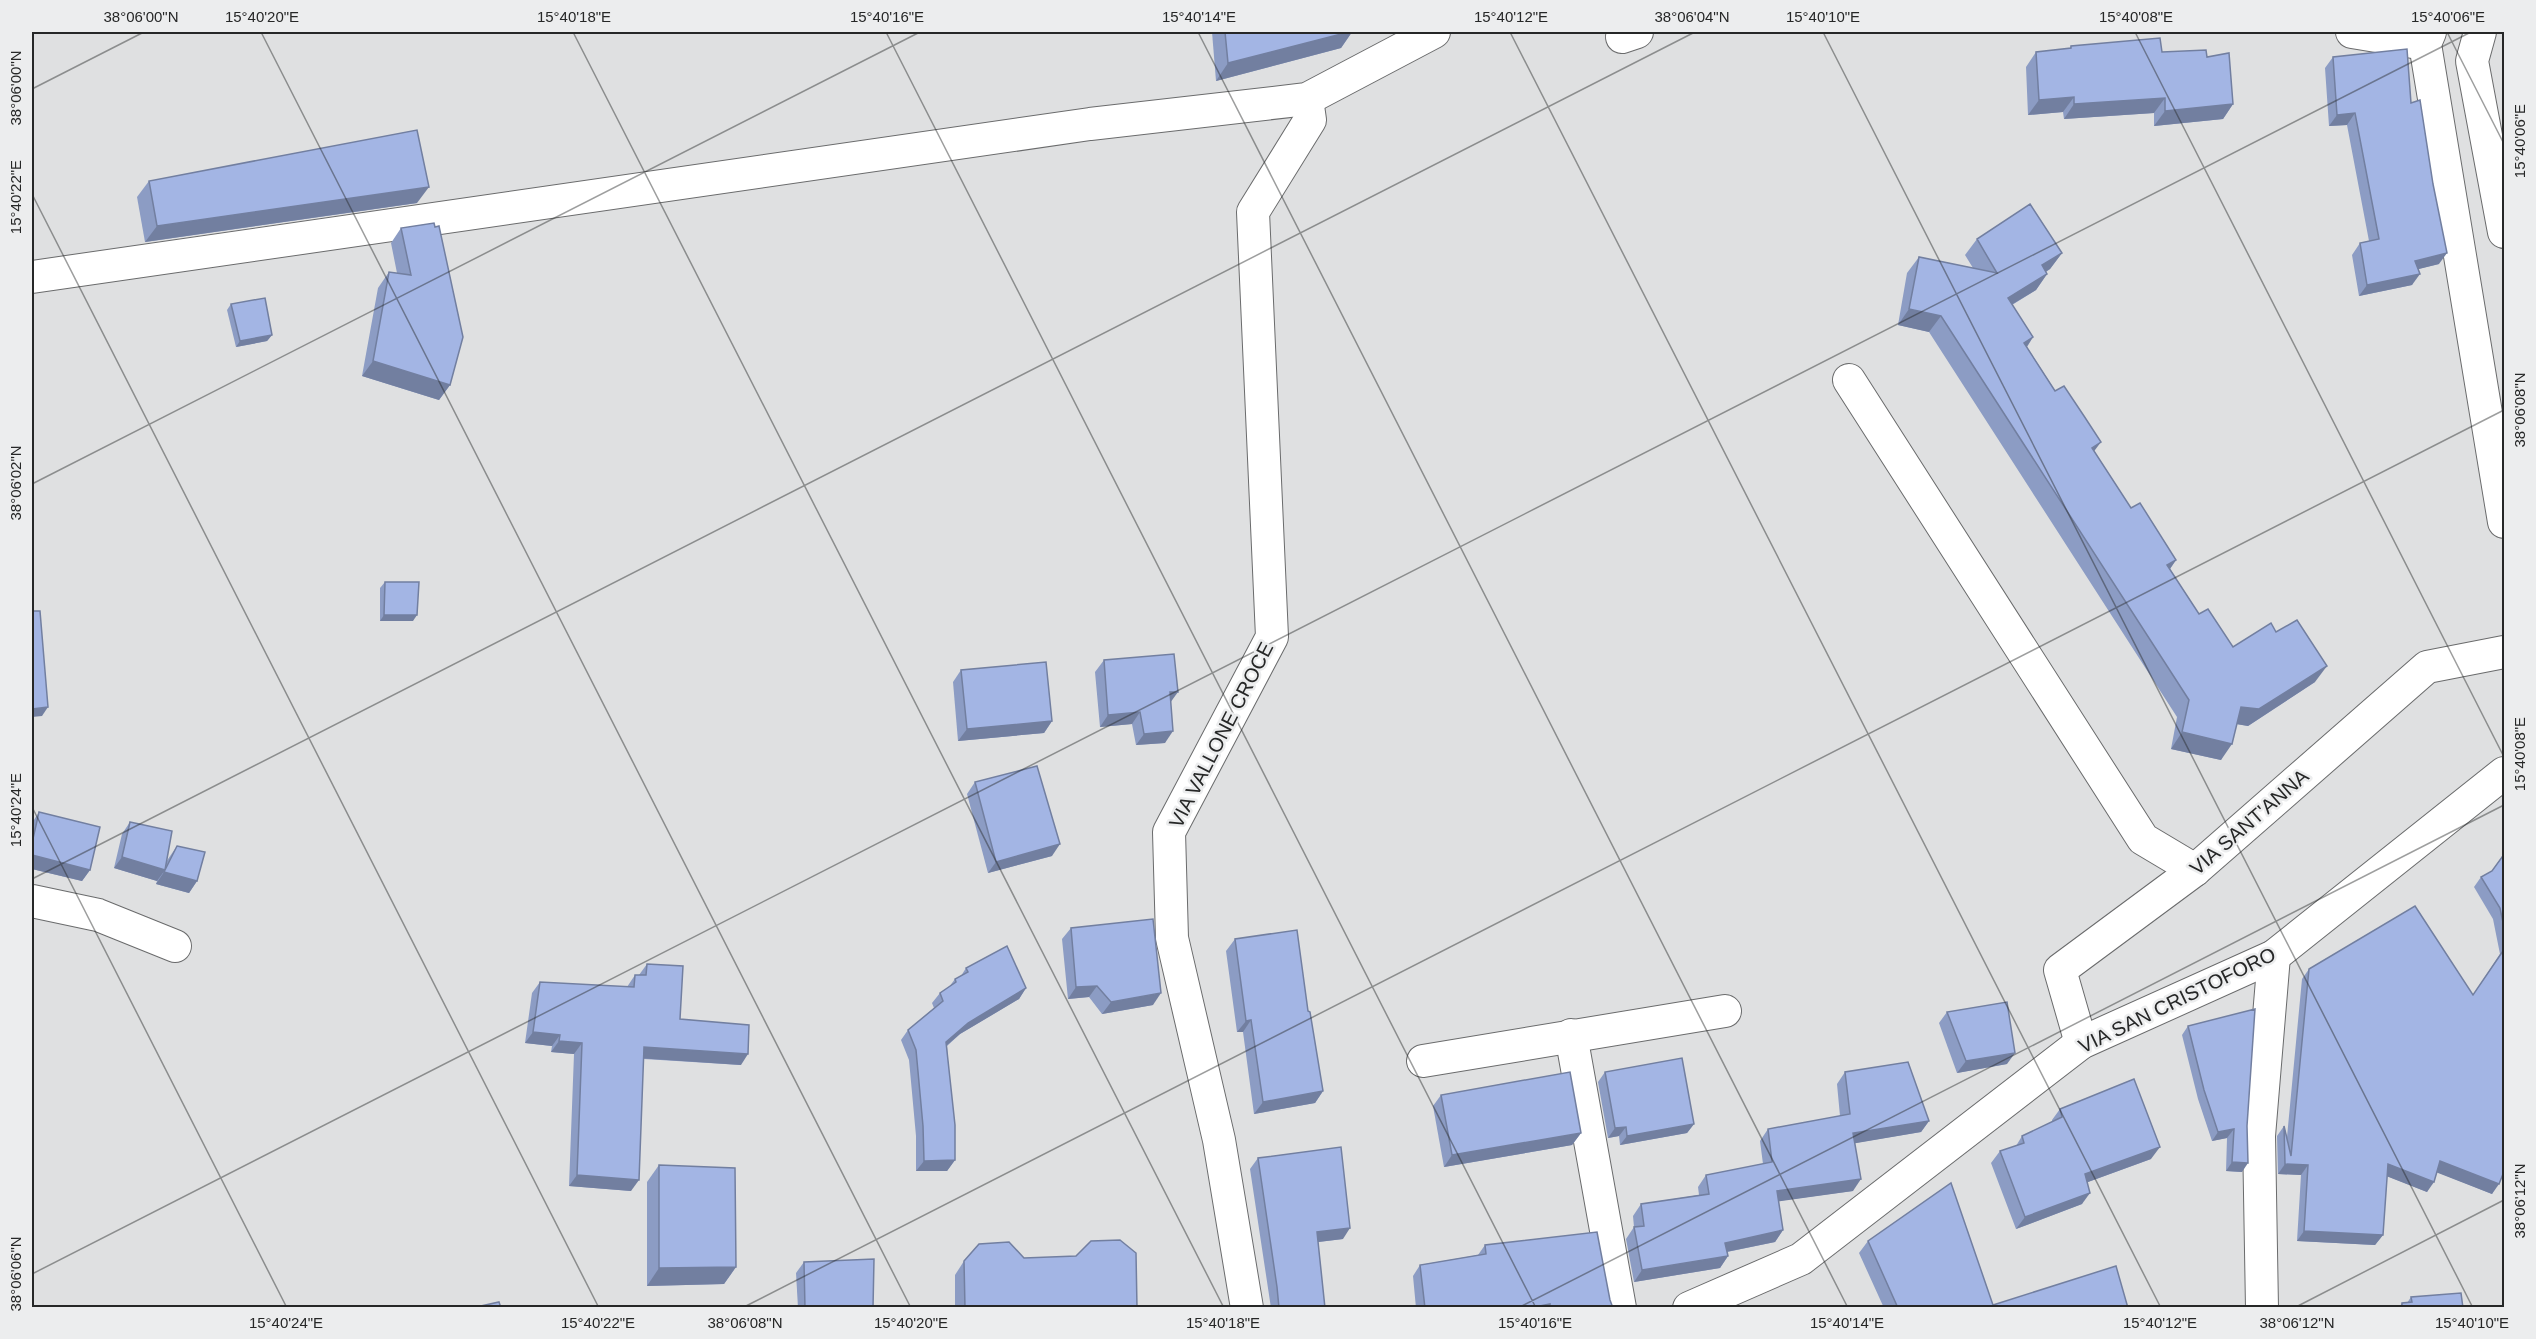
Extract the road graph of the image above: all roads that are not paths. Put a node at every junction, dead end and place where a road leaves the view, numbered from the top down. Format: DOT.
graph roads {
  1 [pos="1434,32"];
  2 [pos="2352,32"];
  3 [pos="2480,32"];
  4 [pos="2428,38"];
  5 [pos="1307,99"];
  6 [pos="2505,232"];
  7 [pos="32,277"];
  8 [pos="1849,380"];
  9 [pos="2505,522"];
  10 [pos="2505,652"];
  11 [pos="2505,773"];
  12 [pos="2195,870"];
  13 [pos="32,901"];
  14 [pos="175,946"];
  15 [pos="2274,956"];
  16 [pos="1725,1011"];
  17 [pos="1571,1035"];
  18 [pos="2081,1044"];
  19 [pos="1424,1061"];
  20 [pos="1247,1308"];
  21 [pos="1620,1308"];
  22 [pos="1689,1308"];
  23 [pos="2262,1308"];
  1 -- 5 [label="street"];
  2 -- 4 [label="street"];
  3 -- 6 [label="street"];
  4 -- 9 [label="street"];
  5 -- 7 [label="street"];
  5 -- 20 [label="street, VIA VALLONE CROCE"];
  8 -- 12 [label="street"];
  10 -- 12 [label="street, VIA SANT'ANNA"];
  11 -- 15 [label="street, VIA SAN CRISTOFORO"];
  12 -- 18 [label="street, VIA SANT'ANNA"];
  13 -- 14 [label="street"];
  15 -- 18 [label="street, VIA SAN CRISTOFORO"];
  15 -- 23 [label="street"];
  16 -- 17 [label="street"];
  17 -- 19 [label="street"];
  17 -- 21 [label="street"];
  18 -- 22 [label="street, VIA SAN CRISTOFORO"];
}
